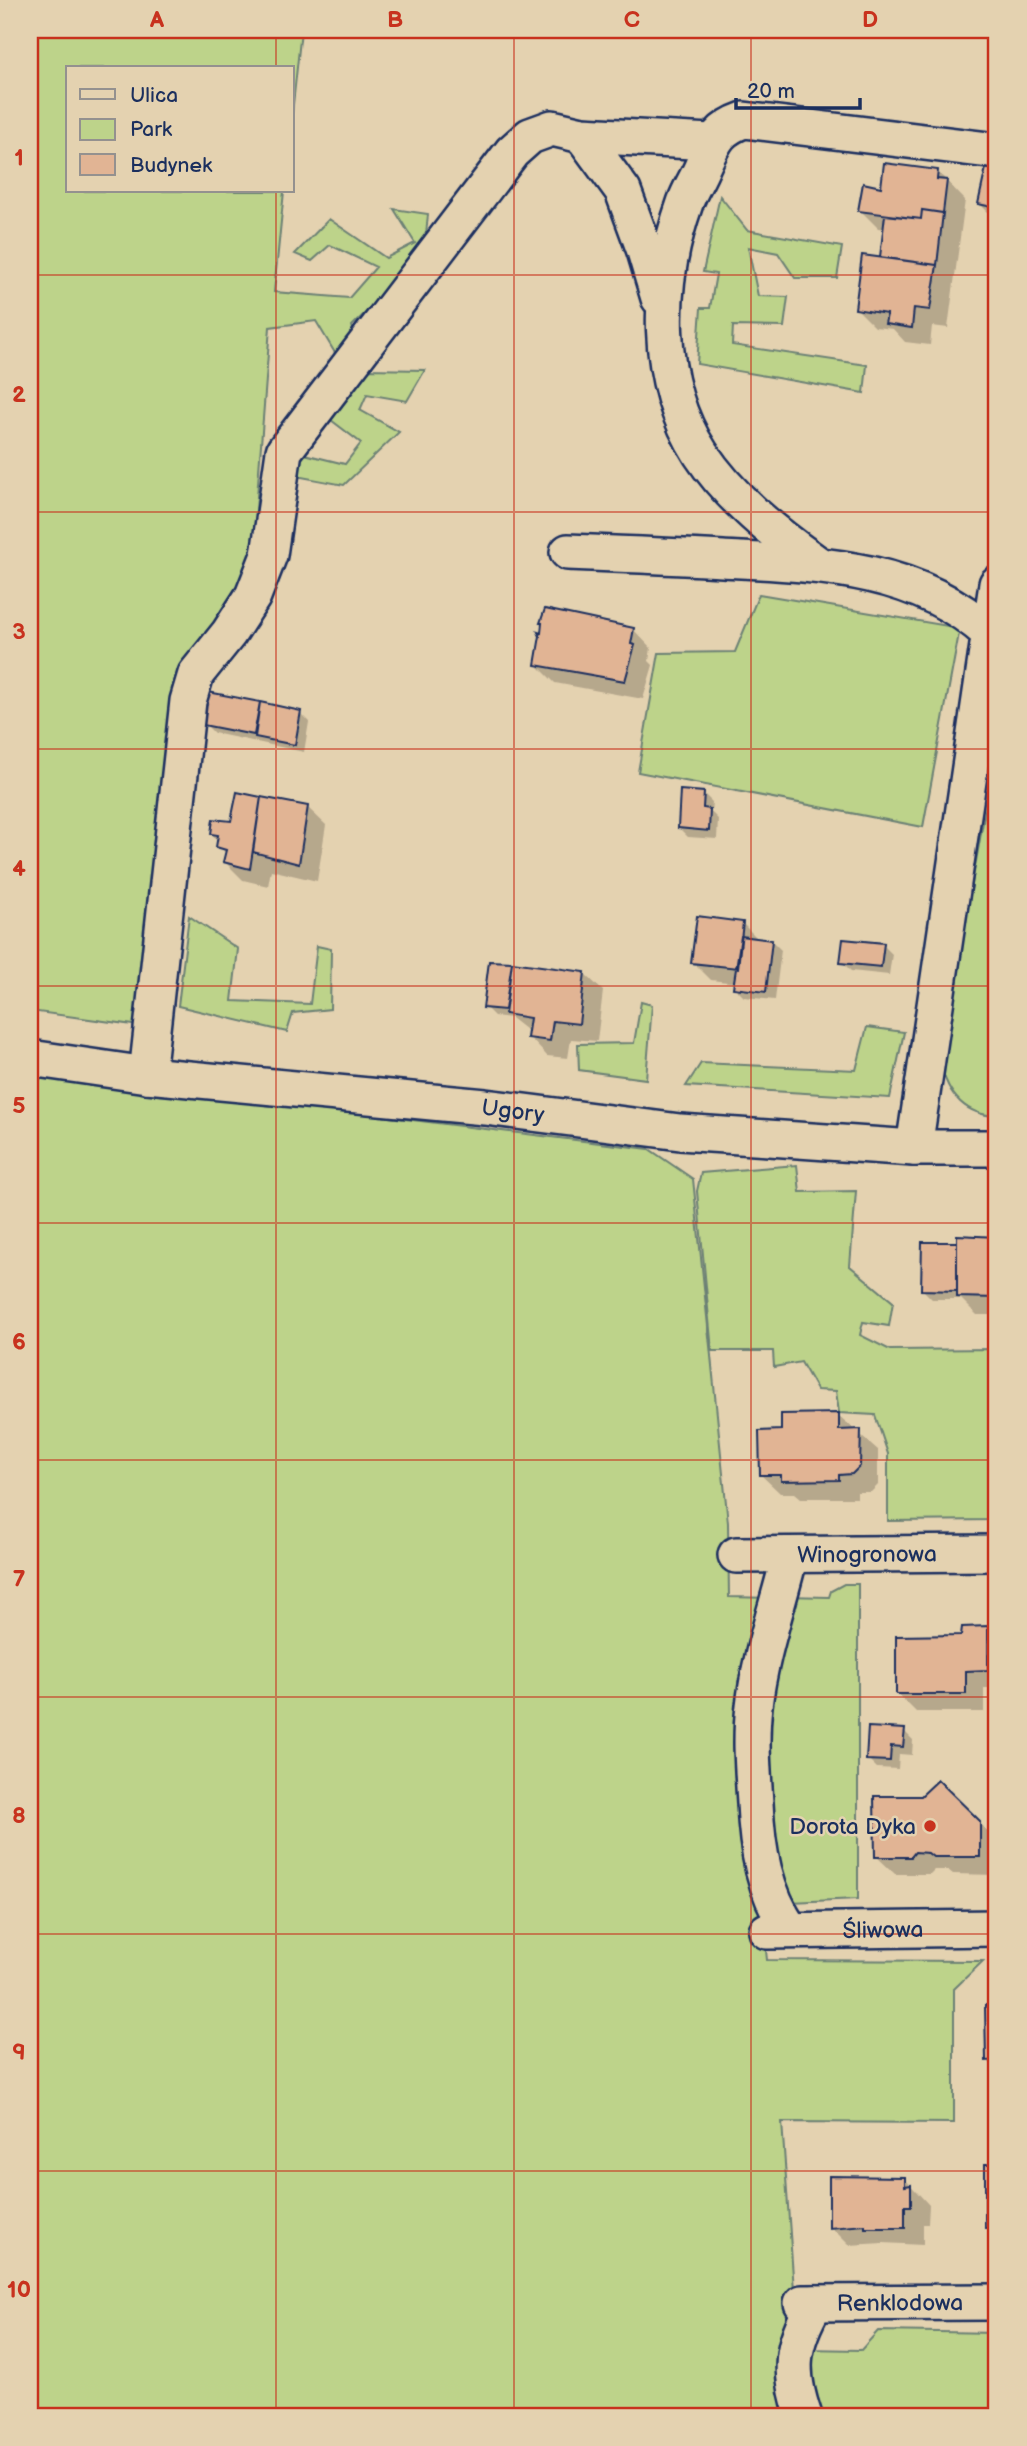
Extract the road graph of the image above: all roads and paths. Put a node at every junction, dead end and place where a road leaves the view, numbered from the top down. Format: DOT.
graph roads {
  1 [pos="582,135"];
  2 [pos="712,142"];
  3 [pos="997,151"];
  4 [pos="663,315"];
  5 [pos="568,552"];
  6 [pos="816,564"];
  7 [pos="997,584"];
  8 [pos="989,633"];
  9 [pos="30,1058"];
  10 [pos="146,1075"];
  11 [pos="914,1148"];
  12 [pos="997,1148"];
  13 [pos="997,1553"];
  14 [pos="736,1555"];
  15 [pos="790,1555"];
  16 [pos="997,1928"];
  17 [pos="997,2302"];
  18 [pos="804,2416"];
  1 -- 2 [label="street"];
  1 -- 4 [label="street"];
  1 -- 10 [label="street"];
  2 -- 3 [label="street"];
  2 -- 4 [label="street"];
  4 -- 6 [label="street"];
  5 -- 6 [label="street"];
  6 -- 8 [label="street"];
  7 -- 8 [label="street"];
  8 -- 11 [label="street"];
  9 -- 10 [label="street, Ugory"];
  10 -- 11 [label="street, Ugory"];
  11 -- 12 [label="street, Ugory"];
  13 -- 15 [label="street, Winogronowa"];
  14 -- 15 [label="street, Winogronowa"];
  15 -- 16 [label="street, Śliwowa"];
  17 -- 18 [label="street, Renklodowa"];
}
